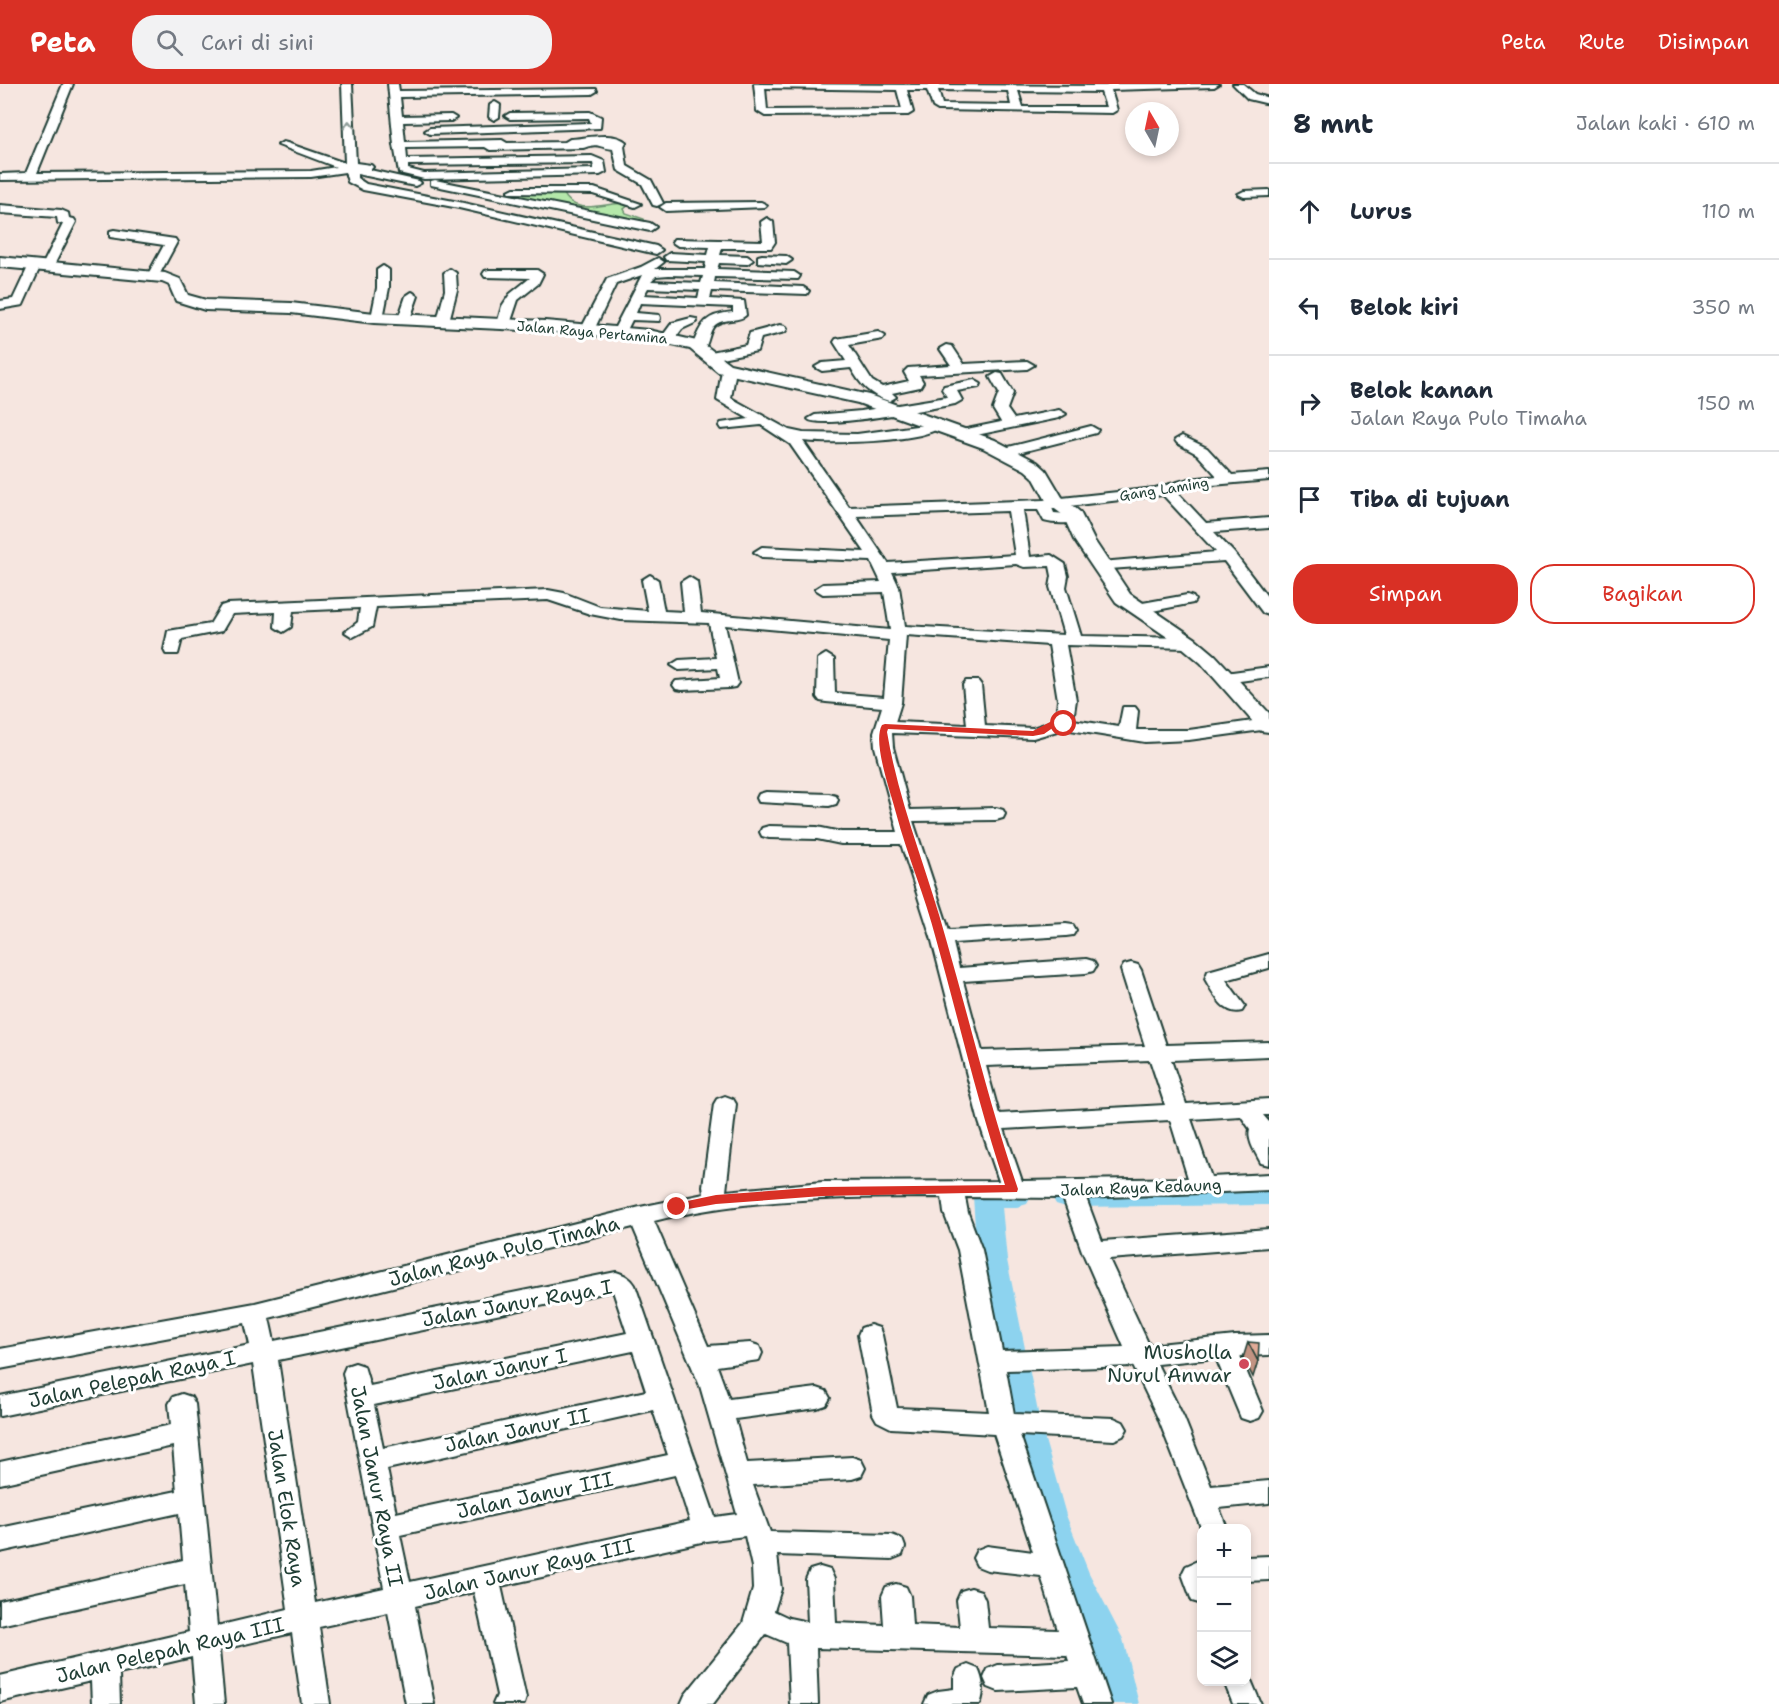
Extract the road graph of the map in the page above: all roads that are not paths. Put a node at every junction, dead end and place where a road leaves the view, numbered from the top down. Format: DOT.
graph roads {
  1 [pos="68,84"];
  2 [pos="347,84"];
  3 [pos="357,84"];
  4 [pos="1215,84"];
  5 [pos="839,85"];
  6 [pos="914,85"];
  7 [pos="901,86"];
  8 [pos="590,87"];
  9 [pos="1107,87"];
  10 [pos="510,88"];
  11 [pos="1042,88"];
  12 [pos="1074,88"];
  13 [pos="1241,88"];
  14 [pos="393,89"];
  15 [pos="759,91"];
  16 [pos="1013,94"];
  17 [pos="1158,95"];
  18 [pos="873,99"];
  19 [pos="1267,101"];
  20 [pos="592,102"];
  21 [pos="926,104"];
  22 [pos="494,105"];
  23 [pos="1051,110"];
  24 [pos="1082,110"];
  25 [pos="510,116"];
  26 [pos="526,116"];
  27 [pos="463,117"];
  28 [pos="396,118"];
  29 [pos="431,118"];
  30 [pos="510,129"];
  31 [pos="430,131"];
  32 [pos="611,140"];
  33 [pos="429,144"];
  34 [pos="509,145"];
  35 [pos="400,147"];
  36 [pos="509,160"];
  37 [pos="402,162"];
  38 [pos="356,166"];
  39 [pos="508,174"];
  40 [pos="0,177"];
  41 [pos="30,177"];
  42 [pos="455,192"];
  43 [pos="476,192"];
  44 [pos="399,194"];
  45 [pos="1268,194"];
  46 [pos="1250,196"];
  47 [pos="634,202"];
  48 [pos="661,205"];
  49 [pos="761,205"];
  50 [pos="0,210"];
  51 [pos="781,222"];
  52 [pos="611,224"];
  53 [pos="651,233"];
  54 [pos="114,234"];
  55 [pos="678,242"];
  56 [pos="717,244"];
  57 [pos="765,245"];
  58 [pos="670,257"];
  59 [pos="713,258"];
  60 [pos="747,260"];
  61 [pos="786,260"];
  62 [pos="0,262"];
  63 [pos="42,265"];
  64 [pos="383,270"];
  65 [pos="709,272"];
  66 [pos="450,273"];
  67 [pos="489,274"];
  68 [pos="153,276"];
  69 [pos="795,276"];
  70 [pos="644,284"];
  71 [pos="705,287"];
  72 [pos="803,291"];
  73 [pos="412,296"];
  74 [pos="638,299"];
  75 [pos="703,302"];
  76 [pos="0,305"];
  77 [pos="377,318"];
  78 [pos="654,318"];
  79 [pos="404,319"];
  80 [pos="443,321"];
  81 [pos="691,322"];
  82 [pos="504,324"];
  83 [pos="623,324"];
  84 [pos="588,329"];
  85 [pos="780,329"];
  86 [pos="878,336"];
  87 [pos="668,338"];
  88 [pos="947,349"];
  89 [pos="705,352"];
  90 [pos="855,364"];
  91 [pos="1027,365"];
  92 [pos="822,367"];
  93 [pos="960,368"];
  94 [pos="729,370"];
  95 [pos="997,377"];
  96 [pos="974,384"];
  97 [pos="875,397"];
  98 [pos="1024,407"];
  99 [pos="1000,409"];
  100 [pos="896,410"];
  101 [pos="1059,414"];
  102 [pos="815,419"];
  103 [pos="763,421"];
  104 [pos="1009,423"];
  105 [pos="936,425"];
  106 [pos="726,426"];
  107 [pos="1091,430"];
  108 [pos="786,434"];
  109 [pos="962,434"];
  110 [pos="1182,440"];
  111 [pos="1006,452"];
  112 [pos="1263,477"];
  113 [pos="1228,480"];
  114 [pos="1167,490"];
  115 [pos="1269,494"];
  116 [pos="1051,504"];
  117 [pos="1015,507"];
  118 [pos="844,512"];
  119 [pos="1268,523"];
  120 [pos="1203,528"];
  121 [pos="762,552"];
  122 [pos="1228,556"];
  123 [pos="1019,559"];
  124 [pos="880,562"];
  125 [pos="1101,567"];
  126 [pos="650,580"];
  127 [pos="688,582"];
  128 [pos="891,587"];
  129 [pos="823,589"];
  130 [pos="1187,600"];
  131 [pos="369,602"];
  132 [pos="285,605"];
  133 [pos="1137,609"];
  134 [pos="1269,610"];
  135 [pos="657,617"];
  136 [pos="693,618"];
  137 [pos="716,620"];
  138 [pos="283,627"];
  139 [pos="353,632"];
  140 [pos="897,633"];
  141 [pos="1066,640"];
  142 [pos="1189,643"];
  143 [pos="172,650"];
  144 [pos="826,659"];
  145 [pos="725,663"];
  146 [pos="679,665"];
  147 [pos="1269,672"];
  148 [pos="1225,678"];
  149 [pos="682,685"];
  150 [pos="972,685"];
  151 [pos="892,703"];
  152 [pos="1129,711"];
  153 [pos="1064,724"];
  154 [pos="1268,725"];
  155 [pos="885,726"];
  156 [pos="977,732"];
  157 [pos="1127,735"];
  158 [pos="766,798"];
  159 [pos="797,799"];
  160 [pos="829,800"];
  161 [pos="996,814"];
  162 [pos="902,816"];
  163 [pos="769,832"];
  164 [pos="800,833"];
  165 [pos="909,838"];
  166 [pos="1066,930"];
  167 [pos="941,937"];
  168 [pos="1269,961"];
  169 [pos="1086,966"];
  170 [pos="1131,970"];
  171 [pos="951,975"];
  172 [pos="1235,1005"];
  173 [pos="1269,1049"];
  174 [pos="1160,1054"];
  175 [pos="974,1059"];
  176 [pos="725,1104"];
  177 [pos="1259,1108"];
  178 [pos="1178,1113"];
  179 [pos="990,1122"];
  180 [pos="1269,1158"];
  181 [pos="1269,1182"];
  182 [pos="1202,1185"];
  183 [pos="1012,1189"];
  184 [pos="1073,1198"];
  185 [pos="716,1199"];
  186 [pos="954,1200"];
  187 [pos="645,1227"];
  188 [pos="1269,1238"];
  189 [pos="1094,1251"];
  190 [pos="259,1331"];
  191 [pos="870,1335"];
  192 [pos="641,1340"];
  193 [pos="1269,1345"];
  194 [pos="1224,1347"];
  195 [pos="750,1353"];
  196 [pos="1141,1356"];
  197 [pos="700,1357"];
  198 [pos="0,1359"];
  199 [pos="1003,1360"];
  200 [pos="358,1386"];
  201 [pos="661,1398"];
  202 [pos="817,1398"];
  203 [pos="182,1404"];
  204 [pos="0,1406"];
  205 [pos="719,1411"];
  206 [pos="1250,1411"];
  207 [pos="1016,1426"];
  208 [pos="1114,1429"];
  209 [pos="184,1434"];
  210 [pos="373,1461"];
  211 [pos="684,1462"];
  212 [pos="852,1468"];
  213 [pos="0,1473"];
  214 [pos="737,1475"];
  215 [pos="1269,1491"];
  216 [pos="1202,1498"];
  217 [pos="191,1499"];
  218 [pos="1212,1524"];
  219 [pos="386,1527"];
  220 [pos="706,1529"];
  221 [pos="757,1533"];
  222 [pos="0,1540"];
  223 [pos="892,1547"];
  224 [pos="987,1558"];
  225 [pos="1052,1566"];
  226 [pos="1269,1568"];
  227 [pos="198,1569"];
  228 [pos="1251,1569"];
  229 [pos="485,1578"];
  230 [pos="820,1579"];
  231 [pos="896,1596"];
  232 [pos="399,1598"];
  233 [pos="971,1600"];
  234 [pos="0,1613"];
  235 [pos="760,1617"];
  236 [pos="304,1618"];
  237 [pos="812,1635"];
  238 [pos="899,1638"];
  239 [pos="976,1640"];
  240 [pos="205,1641"];
  241 [pos="1078,1643"];
  242 [pos="104,1666"];
  243 [pos="1088,1673"];
  244 [pos="968,1678"];
  245 [pos="998,1678"];
  246 [pos="1240,1686"];
  247 [pos="3,1694"];
  248 [pos="106,1704"];
  249 [pos="210,1704"];
  250 [pos="316,1704"];
  251 [pos="420,1704"];
  252 [pos="507,1704"];
  253 [pos="695,1704"];
  254 [pos="804,1704"];
  255 [pos="938,1704"];
  256 [pos="1097,1704"];
  257 [pos="1247,1704"];
  1 -- 41 [label="street"];
  38 -- 2 [label="street, one-way"];
  3 -- 38 [label="street"];
  4 -- 9 [label="street"];
  4 -- 17 [label="street"];
  5 -- 15 [label="street"];
  5 -- 18 [label="street"];
  6 -- 7 [label="street"];
  6 -- 21 [label="street"];
  7 -- 18 [label="street"];
  7 -- 21 [label="street"];
  8 -- 10 [label="street"];
  8 -- 20 [label="street"];
  9 -- 12 [label="street"];
  9 -- 24 [label="street"];
  10 -- 14 [label="street"];
  10 -- 26 [label="street"];
  11 -- 12 [label="street"];
  11 -- 16 [label="street"];
  11 -- 23 [label="street"];
  12 -- 24 [label="street"];
  13 -- 19 [label="street"];
  14 -- 28 [label="street"];
  15 -- 18 [label="street"];
  16 -- 21 [label="street"];
  16 -- 21 [label="street"];
  16 -- 23 [label="street"];
  18 -- 21 [label="street"];
  22 -- 25 [label="street"];
  23 -- 24 [label="street"];
  25 -- 26 [label="street"];
  25 -- 30 [label="street"];
  26 -- 30 [label="street"];
  27 -- 29 [label="street"];
  28 -- 29 [label="street"];
  28 -- 35 [label="street"];
  29 -- 31 [label="street"];
  30 -- 31 [label="street"];
  30 -- 34 [label="street"];
  31 -- 33 [label="street"];
  32 -- 34 [label="street"];
  32 -- 47 [label="street"];
  32 -- 48 [label="street"];
  33 -- 34 [label="street"];
  33 -- 35 [label="street"];
  34 -- 35 [label="street"];
  34 -- 36 [label="street"];
  35 -- 37 [label="street"];
  36 -- 37 [label="street"];
  36 -- 39 [label="street"];
  36 -- 39 [label="street"];
  37 -- 39 [label="street"];
  38 -- 38 [label="street"];
  38 -- 41 [label="street"];
  38 -- 42 [label="street"];
  38 -- 43 [label="street"];
  38 -- 44 [label="street"];
  40 -- 41 [label="street"];
  42 -- 43 [label="street"];
  42 -- 44 [label="street"];
  42 -- 52 [label="street"];
  43 -- 47 [label="street"];
  43 -- 52 [label="street"];
  44 -- 53 [label="street"];
  45 -- 46 [label="street"];
  47 -- 48 [label="street"];
  47 -- 53 [label="street"];
  48 -- 49 [label="street"];
  48 -- 53 [label="street"];
  50 -- 63 [label="street"];
  51 -- 57 [label="street"];
  52 -- 53 [label="street"];
  53 -- 84 [label="street"];
  54 -- 68 [label="street"];
  55 -- 56 [label="street"];
  56 -- 57 [label="street"];
  56 -- 59 [label="street"];
  57 -- 61 [label="street"];
  58 -- 59 [label="street"];
  59 -- 60 [label="street"];
  59 -- 65 [label="street"];
  62 -- 63 [label="main road, Jalan Raya Pertamina"];
  63 -- 68 [label="main road, Jalan Raya Pertamina"];
  63 -- 76 [label="street"];
  64 -- 77 [label="street"];
  65 -- 69 [label="street"];
  65 -- 70 [label="street"];
  65 -- 71 [label="street"];
  66 -- 80 [label="street"];
  67 -- 82 [label="street"];
  68 -- 77 [label="main road, Jalan Raya Pertamina"];
  70 -- 71 [label="street"];
  70 -- 74 [label="street"];
  71 -- 72 [label="street"];
  71 -- 75 [label="street"];
  73 -- 79 [label="street"];
  74 -- 75 [label="street"];
  74 -- 83 [label="street"];
  75 -- 89 [label="street"];
  77 -- 79 [label="main road, Jalan Raya Pertamina"];
  78 -- 83 [label="street"];
  79 -- 80 [label="main road, Jalan Raya Pertamina"];
  80 -- 82 [label="main road, Jalan Raya Pertamina"];
  81 -- 87 [label="street"];
  82 -- 84 [label="main road, Jalan Raya Pertamina"];
  83 -- 84 [label="main road, Jalan Raya Pertamina"];
  83 -- 87 [label="main road, Jalan Raya Pertamina"];
  85 -- 89 [label="street"];
  86 -- 90 [label="street"];
  87 -- 89 [label="main road, Jalan Raya Pertamina"];
  88 -- 93 [label="street"];
  89 -- 94 [label="main road, Jalan Raya Pertamina"];
  90 -- 92 [label="street"];
  90 -- 97 [label="street"];
  91 -- 93 [label="street"];
  93 -- 97 [label="street"];
  94 -- 97 [label="main road, Jalan Raya Pertamina"];
  94 -- 103 [label="street"];
  95 -- 99 [label="street"];
  96 -- 100 [label="street"];
  97 -- 100 [label="main road, Jalan Raya Pertamina"];
  98 -- 99 [label="street"];
  99 -- 104 [label="street"];
  100 -- 102 [label="street"];
  100 -- 105 [label="main road, Jalan Raya Pertamina"];
  101 -- 104 [label="street"];
  103 -- 106 [label="street"];
  103 -- 108 [label="street"];
  104 -- 109 [label="street"];
  105 -- 108 [label="street"];
  105 -- 109 [label="main road, Jalan Raya Pertamina"];
  107 -- 111 [label="street"];
  108 -- 118 [label="street"];
  109 -- 111 [label="main road, Jalan Raya Pertamina"];
  110 -- 113 [label="street"];
  111 -- 116 [label="main road, Jalan Raya Pertamina"];
  112 -- 113 [label="street, Gang Laming"];
  112 -- 115 [label="street"];
  113 -- 114 [label="street, Gang Laming"];
  114 -- 116 [label="street, Gang Laming"];
  114 -- 120 [label="street"];
  116 -- 117 [label="street, Gang Laming"];
  116 -- 125 [label="main road, Jalan Raya Pertamina"];
  117 -- 118 [label="street, Gang Laming"];
  117 -- 123 [label="street"];
  118 -- 124 [label="street"];
  119 -- 120 [label="street"];
  120 -- 122 [label="street"];
  121 -- 124 [label="street"];
  122 -- 125 [label="street"];
  122 -- 134 [label="street"];
  123 -- 124 [label="street"];
  123 -- 141 [label="street"];
  124 -- 128 [label="street"];
  125 -- 133 [label="main road, Jalan Raya Pertamina"];
  126 -- 135 [label="street"];
  127 -- 136 [label="street"];
  128 -- 129 [label="street"];
  128 -- 140 [label="street"];
  130 -- 133 [label="street"];
  131 -- 132 [label="street"];
  131 -- 135 [label="street"];
  131 -- 139 [label="street"];
  132 -- 138 [label="street"];
  132 -- 143 [label="street"];
  133 -- 142 [label="main road, Jalan Raya Pertamina"];
  135 -- 136 [label="street"];
  136 -- 137 [label="street"];
  137 -- 140 [label="street"];
  137 -- 145 [label="street"];
  140 -- 141 [label="street"];
  140 -- 151 [label="street"];
  141 -- 142 [label="street"];
  141 -- 153 [label="street"];
  142 -- 148 [label="main road, Jalan Raya Pertamina"];
  144 -- 151 [label="street"];
  145 -- 146 [label="street"];
  145 -- 149 [label="street"];
  147 -- 148 [label="street"];
  148 -- 154 [label="main road, Jalan Raya Pertamina"];
  150 -- 156 [label="street"];
  151 -- 155 [label="street"];
  152 -- 157 [label="street"];
  153 -- 156 [label="street"];
  153 -- 157 [label="street"];
  154 -- 157 [label="street"];
  155 -- 156 [label="street"];
  155 -- 162 [label="street"];
  158 -- 159 [label="street"];
  159 -- 160 [label="street"];
  159 -- 164 [label="street"];
  161 -- 162 [label="street"];
  162 -- 165 [label="street"];
  163 -- 164 [label="street"];
  164 -- 165 [label="street"];
  165 -- 167 [label="street"];
  166 -- 167 [label="street"];
  167 -- 171 [label="street"];
  168 -- 172 [label="street"];
  169 -- 171 [label="street"];
  170 -- 174 [label="street"];
  171 -- 175 [label="street"];
  173 -- 174 [label="street"];
  174 -- 175 [label="street"];
  174 -- 178 [label="street"];
  175 -- 179 [label="street"];
  176 -- 185 [label="street"];
  177 -- 178 [label="street"];
  177 -- 180 [label="street"];
  178 -- 179 [label="street"];
  178 -- 182 [label="street"];
  179 -- 183 [label="street"];
  181 -- 182 [label="street, Jalan Raya Kedaung"];
  182 -- 184 [label="street, Jalan Raya Kedaung"];
  183 -- 184 [label="street, Jalan Raya Kedaung"];
  183 -- 186 [label="street, Jalan Raya Pulo Timaha"];
  184 -- 189 [label="street"];
  185 -- 186 [label="street, Jalan Raya Pulo Timaha"];
  185 -- 187 [label="street, Jalan Raya Pulo Timaha"];
  186 -- 199 [label="street"];
  187 -- 190 [label="street, Jalan Raya Pulo Timaha"];
  187 -- 197 [label="street"];
  188 -- 189 [label="street"];
  189 -- 196 [label="street"];
  190 -- 192 [label="street, Jalan Janur Raya I"];
  190 -- 198 [label="street, Jalan Raya Pulo Timaha"];
  190 -- 204 [label="street, Jalan Pelepah Raya I"];
  190 -- 236 [label="street, Jalan Elok Raya"];
  191 -- 207 [label="street"];
  192 -- 200 [label="street, Jalan Janur I"];
  192 -- 201 [label="street, Jalan Janur Raya I"];
  193 -- 194 [label="street"];
  194 -- 196 [label="street"];
  194 -- 206 [label="street"];
  195 -- 197 [label="street"];
  196 -- 199 [label="street"];
  196 -- 216 [label="street"];
  197 -- 205 [label="street"];
  199 -- 207 [label="street"];
  200 -- 210 [label="street, Jalan Janur Raya II"];
  201 -- 210 [label="street, Jalan Janur II"];
  201 -- 211 [label="street, Jalan Janur Raya I"];
  202 -- 205 [label="street"];
  203 -- 209 [label="street"];
  205 -- 214 [label="street"];
  207 -- 208 [label="street"];
  207 -- 225 [label="street"];
  209 -- 213 [label="street"];
  209 -- 217 [label="street"];
  210 -- 219 [label="street, Jalan Janur Raya II"];
  211 -- 219 [label="street, Jalan Janur III"];
  211 -- 220 [label="street, Jalan Janur Raya I"];
  212 -- 214 [label="street"];
  214 -- 221 [label="street"];
  215 -- 216 [label="street"];
  216 -- 218 [label="street"];
  217 -- 222 [label="street"];
  217 -- 227 [label="street"];
  219 -- 232 [label="street, Jalan Janur Raya II"];
  220 -- 221 [label="street, Jalan Janur Raya III"];
  220 -- 229 [label="street, Jalan Janur Raya III"];
  221 -- 223 [label="street, Jalan Janur Raya III"];
  221 -- 235 [label="street"];
  224 -- 225 [label="street"];
  225 -- 241 [label="street"];
  226 -- 228 [label="street"];
  227 -- 234 [label="street"];
  227 -- 240 [label="street"];
  229 -- 232 [label="street, Jalan Janur Raya III"];
  229 -- 252 [label="street"];
  230 -- 237 [label="street"];
  231 -- 238 [label="street"];
  232 -- 236 [label="street, Jalan Janur Raya III"];
  232 -- 251 [label="street, Jalan Janur Raya II"];
  233 -- 239 [label="street"];
  235 -- 237 [label="street"];
  235 -- 253 [label="street"];
  236 -- 240 [label="street, Jalan Pelepah Raya III"];
  236 -- 250 [label="street, Jalan Elok Raya"];
  237 -- 238 [label="street"];
  237 -- 254 [label="street"];
  238 -- 239 [label="street"];
  239 -- 241 [label="street"];
  240 -- 242 [label="street, Jalan Pelepah Raya III"];
  240 -- 249 [label="street"];
  241 -- 243 [label="street"];
  242 -- 247 [label="street, Jalan Pelepah Raya III"];
  242 -- 248 [label="street"];
  243 -- 245 [label="street"];
  243 -- 256 [label="street"];
  244 -- 255 [label="street"];
  246 -- 257 [label="street"];
}
